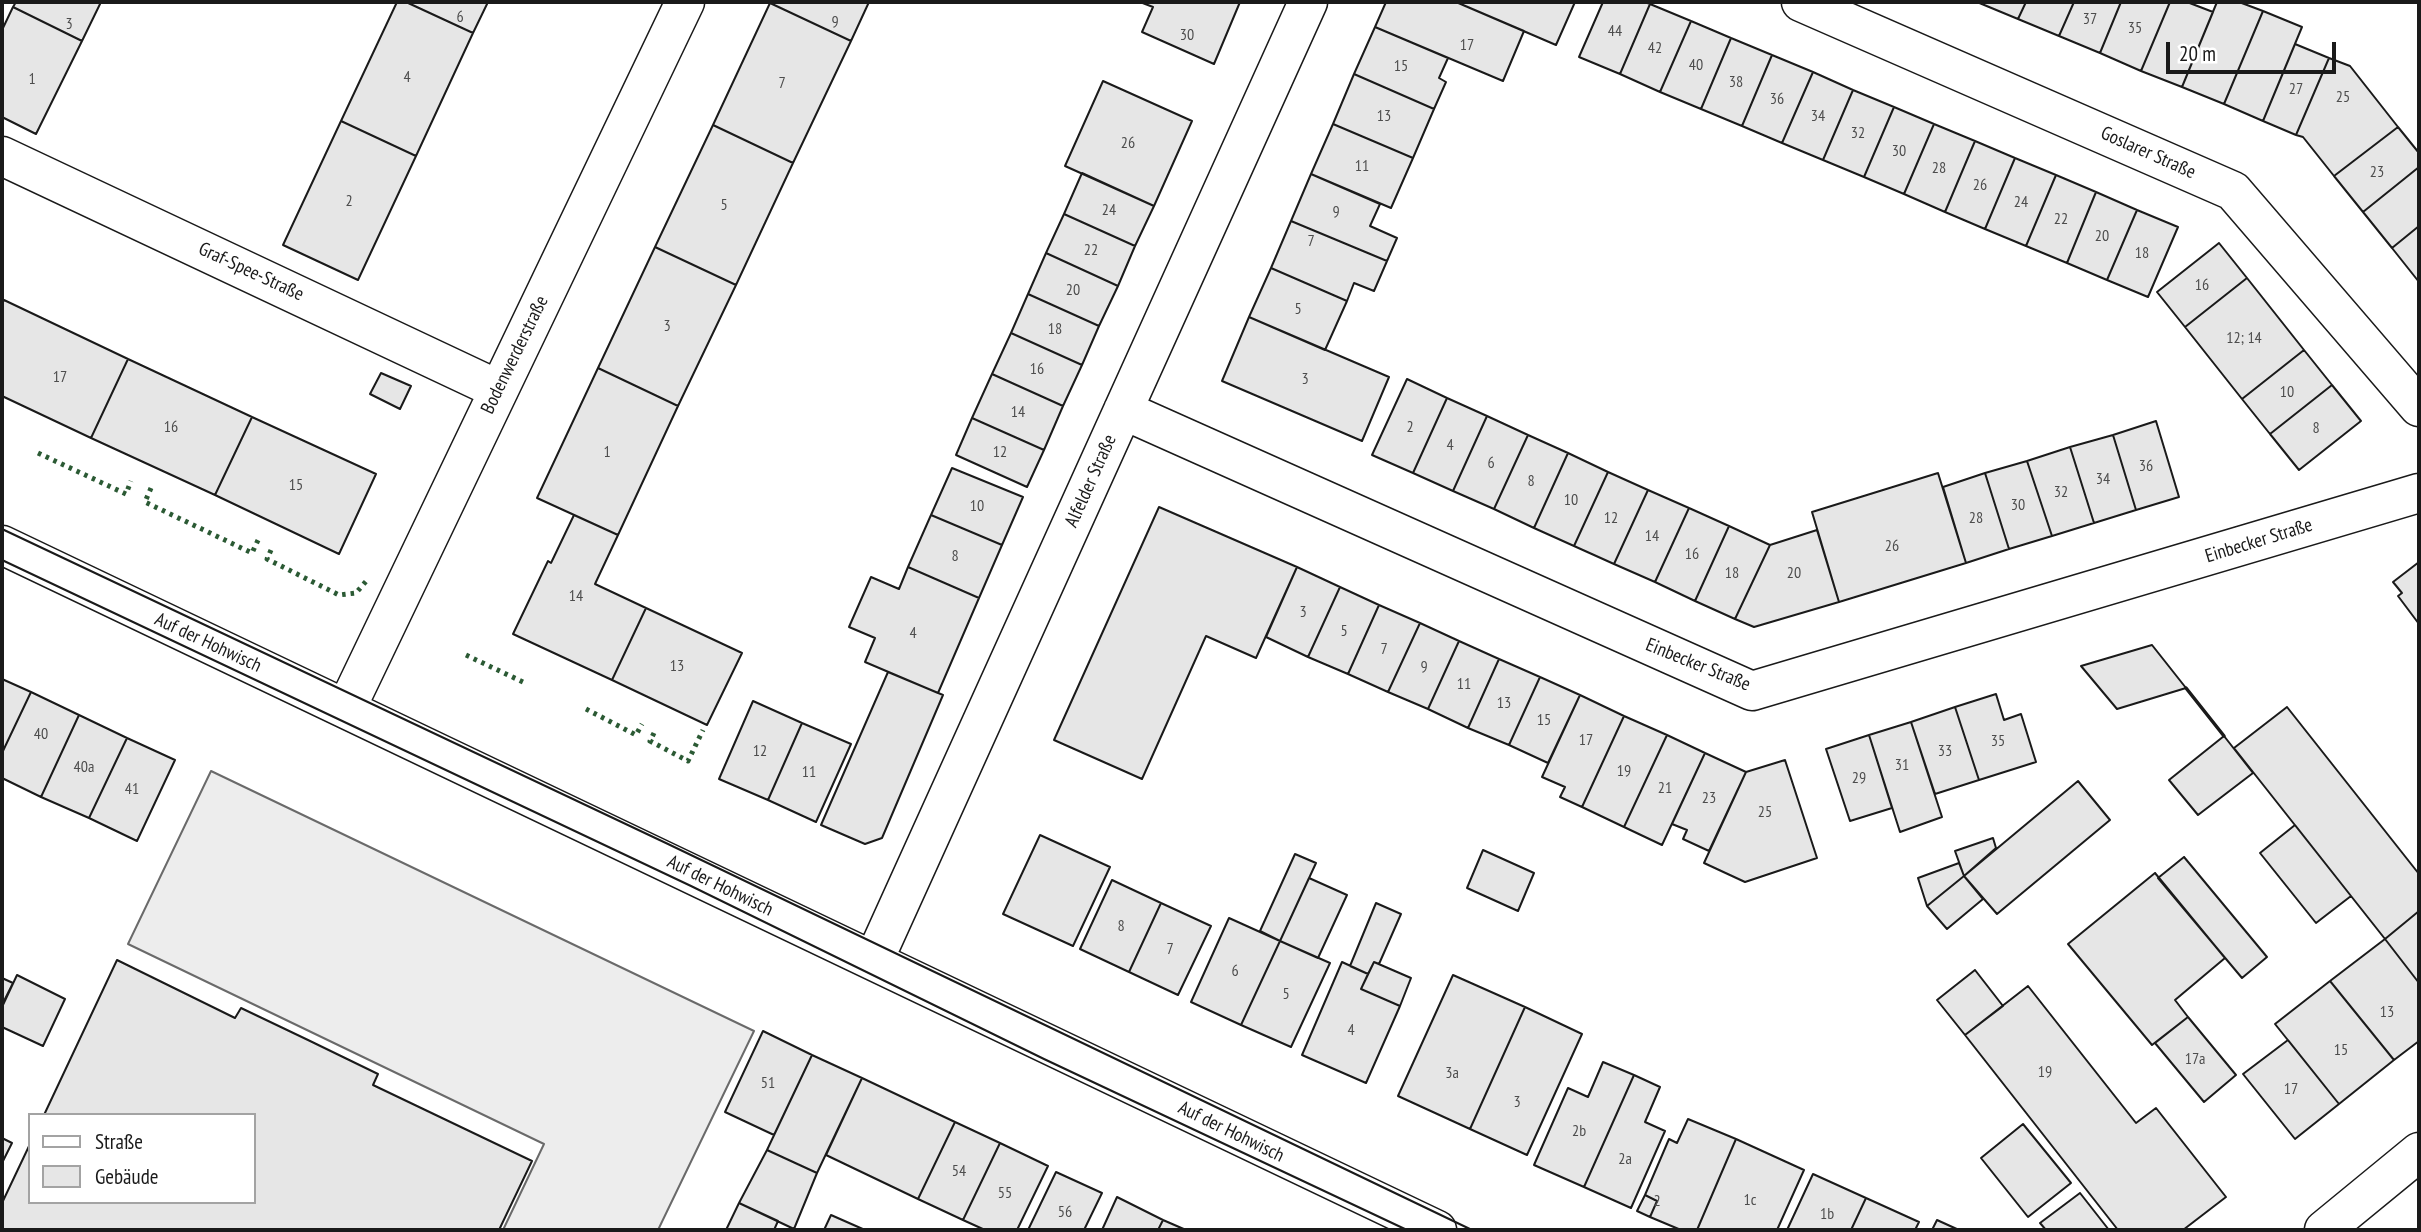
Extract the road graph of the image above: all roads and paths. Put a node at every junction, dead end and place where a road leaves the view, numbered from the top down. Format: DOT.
graph roads {
  1 [pos="685,2"];
  2 [pos="1308,2"];
  3 [pos="1801,2"];
  4 [pos="2,156"];
  5 [pos="499,390"];
  6 [pos="2419,407"];
  7 [pos="1123,410"];
  8 [pos="2419,493"];
  9 [pos="2,545"];
  10 [pos="346,709"];
  11 [pos="874,960"];
  12 [pos="2419,1152"];
  13 [pos="1437,1230"];
  14 [pos="2324,1230"];
  1 -- 5 [label="street, Bodenwerderstraße"];
  2 -- 7 [label="street, Alfelder Straße"];
  3 -- 6 [label="street, Goslarer Straße"];
  4 -- 5 [label="street, Graf-Spee-Straße"];
  5 -- 10 [label="street, Bodenwerderstraße"];
  7 -- 8 [label="street, Einbecker Straße"];
  7 -- 11 [label="street, Alfelder Straße"];
  9 -- 10 [label="street, Auf der Hohwisch"];
  10 -- 11 [label="street, Auf der Hohwisch"];
  11 -- 13 [label="street, Auf der Hohwisch"];
  12 -- 14 [label="street"];
}
